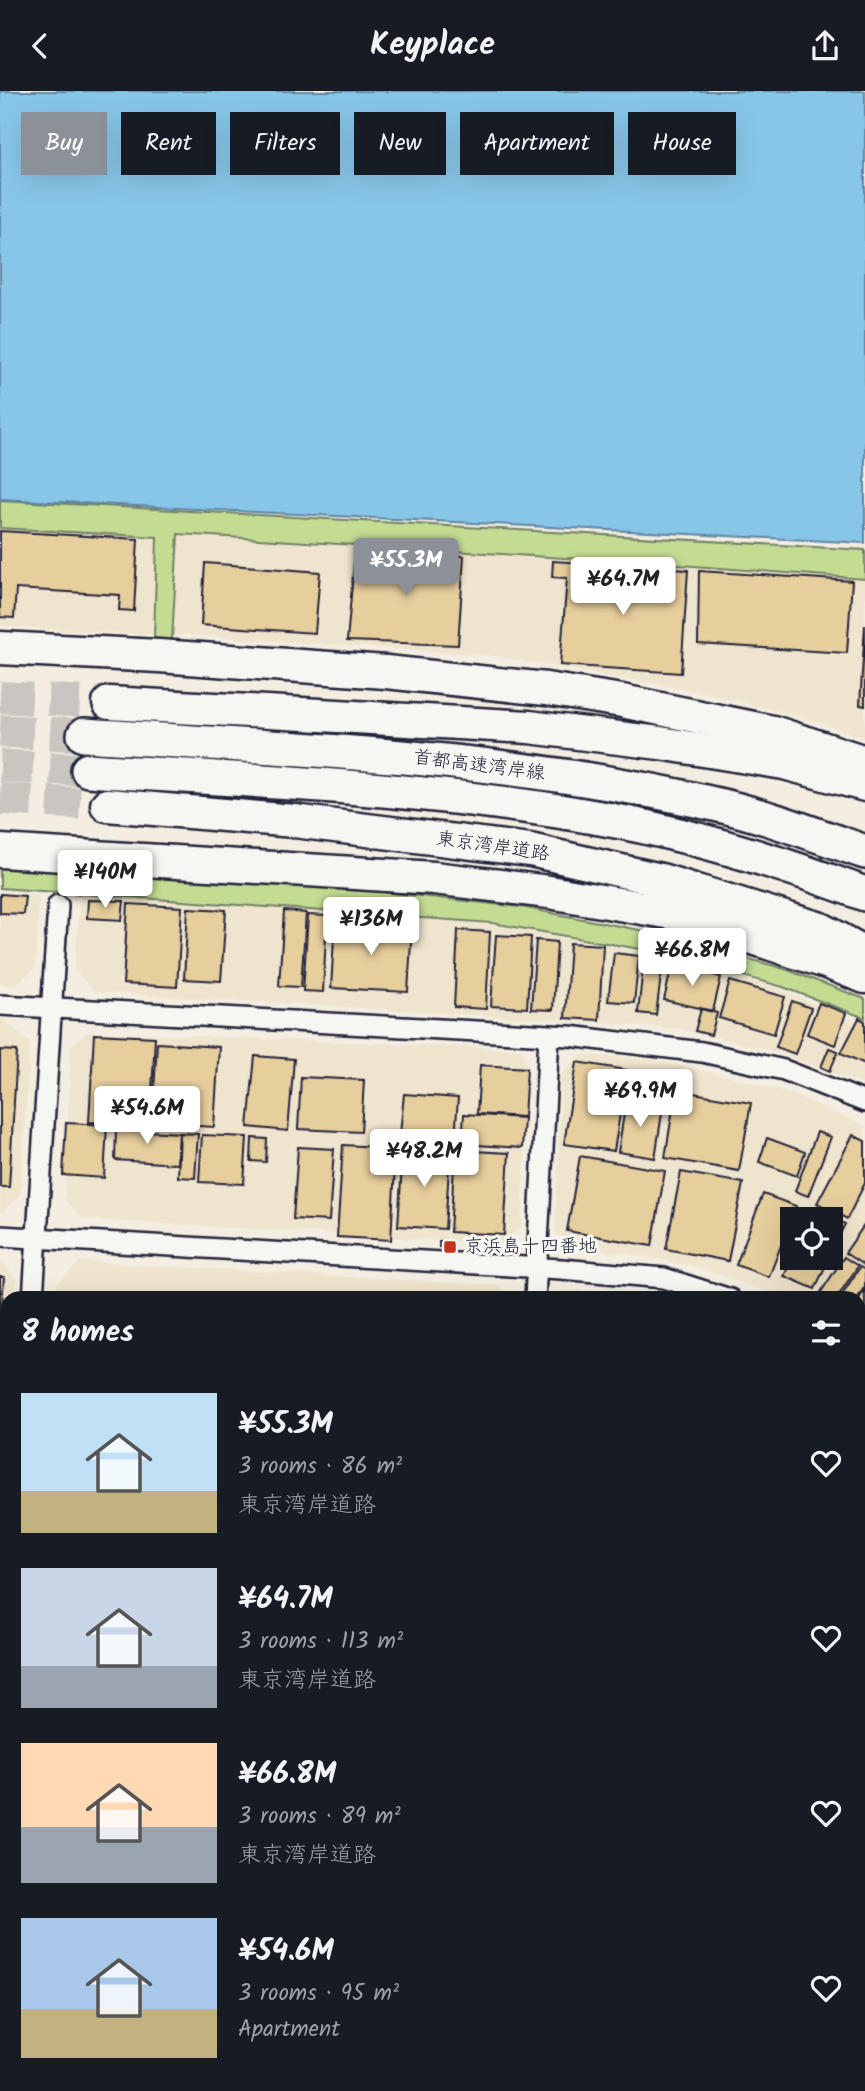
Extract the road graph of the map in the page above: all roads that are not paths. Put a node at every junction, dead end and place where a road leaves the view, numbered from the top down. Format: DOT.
graph roads {
  1 [pos="0,648"];
  2 [pos="109,703"];
  3 [pos="84,735"];
  4 [pos="865,762"];
  5 [pos="88,770"];
  6 [pos="865,785"];
  7 [pos="107,805"];
  8 [pos="0,851"];
  9 [pos="865,852"];
  10 [pos="865,894"];
  11 [pos="58,905"];
  12 [pos="865,953"];
  13 [pos="865,977"];
  14 [pos="0,1005"];
  15 [pos="52,1008"];
  16 [pos="549,1036"];
  17 [pos="865,1102"];
  18 [pos="0,1235"];
  19 [pos="38,1238"];
  20 [pos="536,1267"];
  21 [pos="34,1291"];
  22 [pos="535,1291"];
  23 [pos="705,1291"];
  1 -- 4 [label="highway"];
  2 -- 6 [label="highway"];
  3 -- 9 [label="highway, 首都高速湾岸線"];
  5 -- 10 [label="highway, 首都高速湾岸線"];
  7 -- 12 [label="highway, 東京湾岸道路"];
  8 -- 13 [label="highway"];
  11 -- 15 [label="street"];
  14 -- 15 [label="street"];
  15 -- 16 [label="street"];
  15 -- 19 [label="street"];
  16 -- 17 [label="street"];
  16 -- 20 [label="street"];
  18 -- 19 [label="street"];
  19 -- 20 [label="street"];
  19 -- 21 [label="street"];
  20 -- 22 [label="street"];
  20 -- 23 [label="street"];
}
